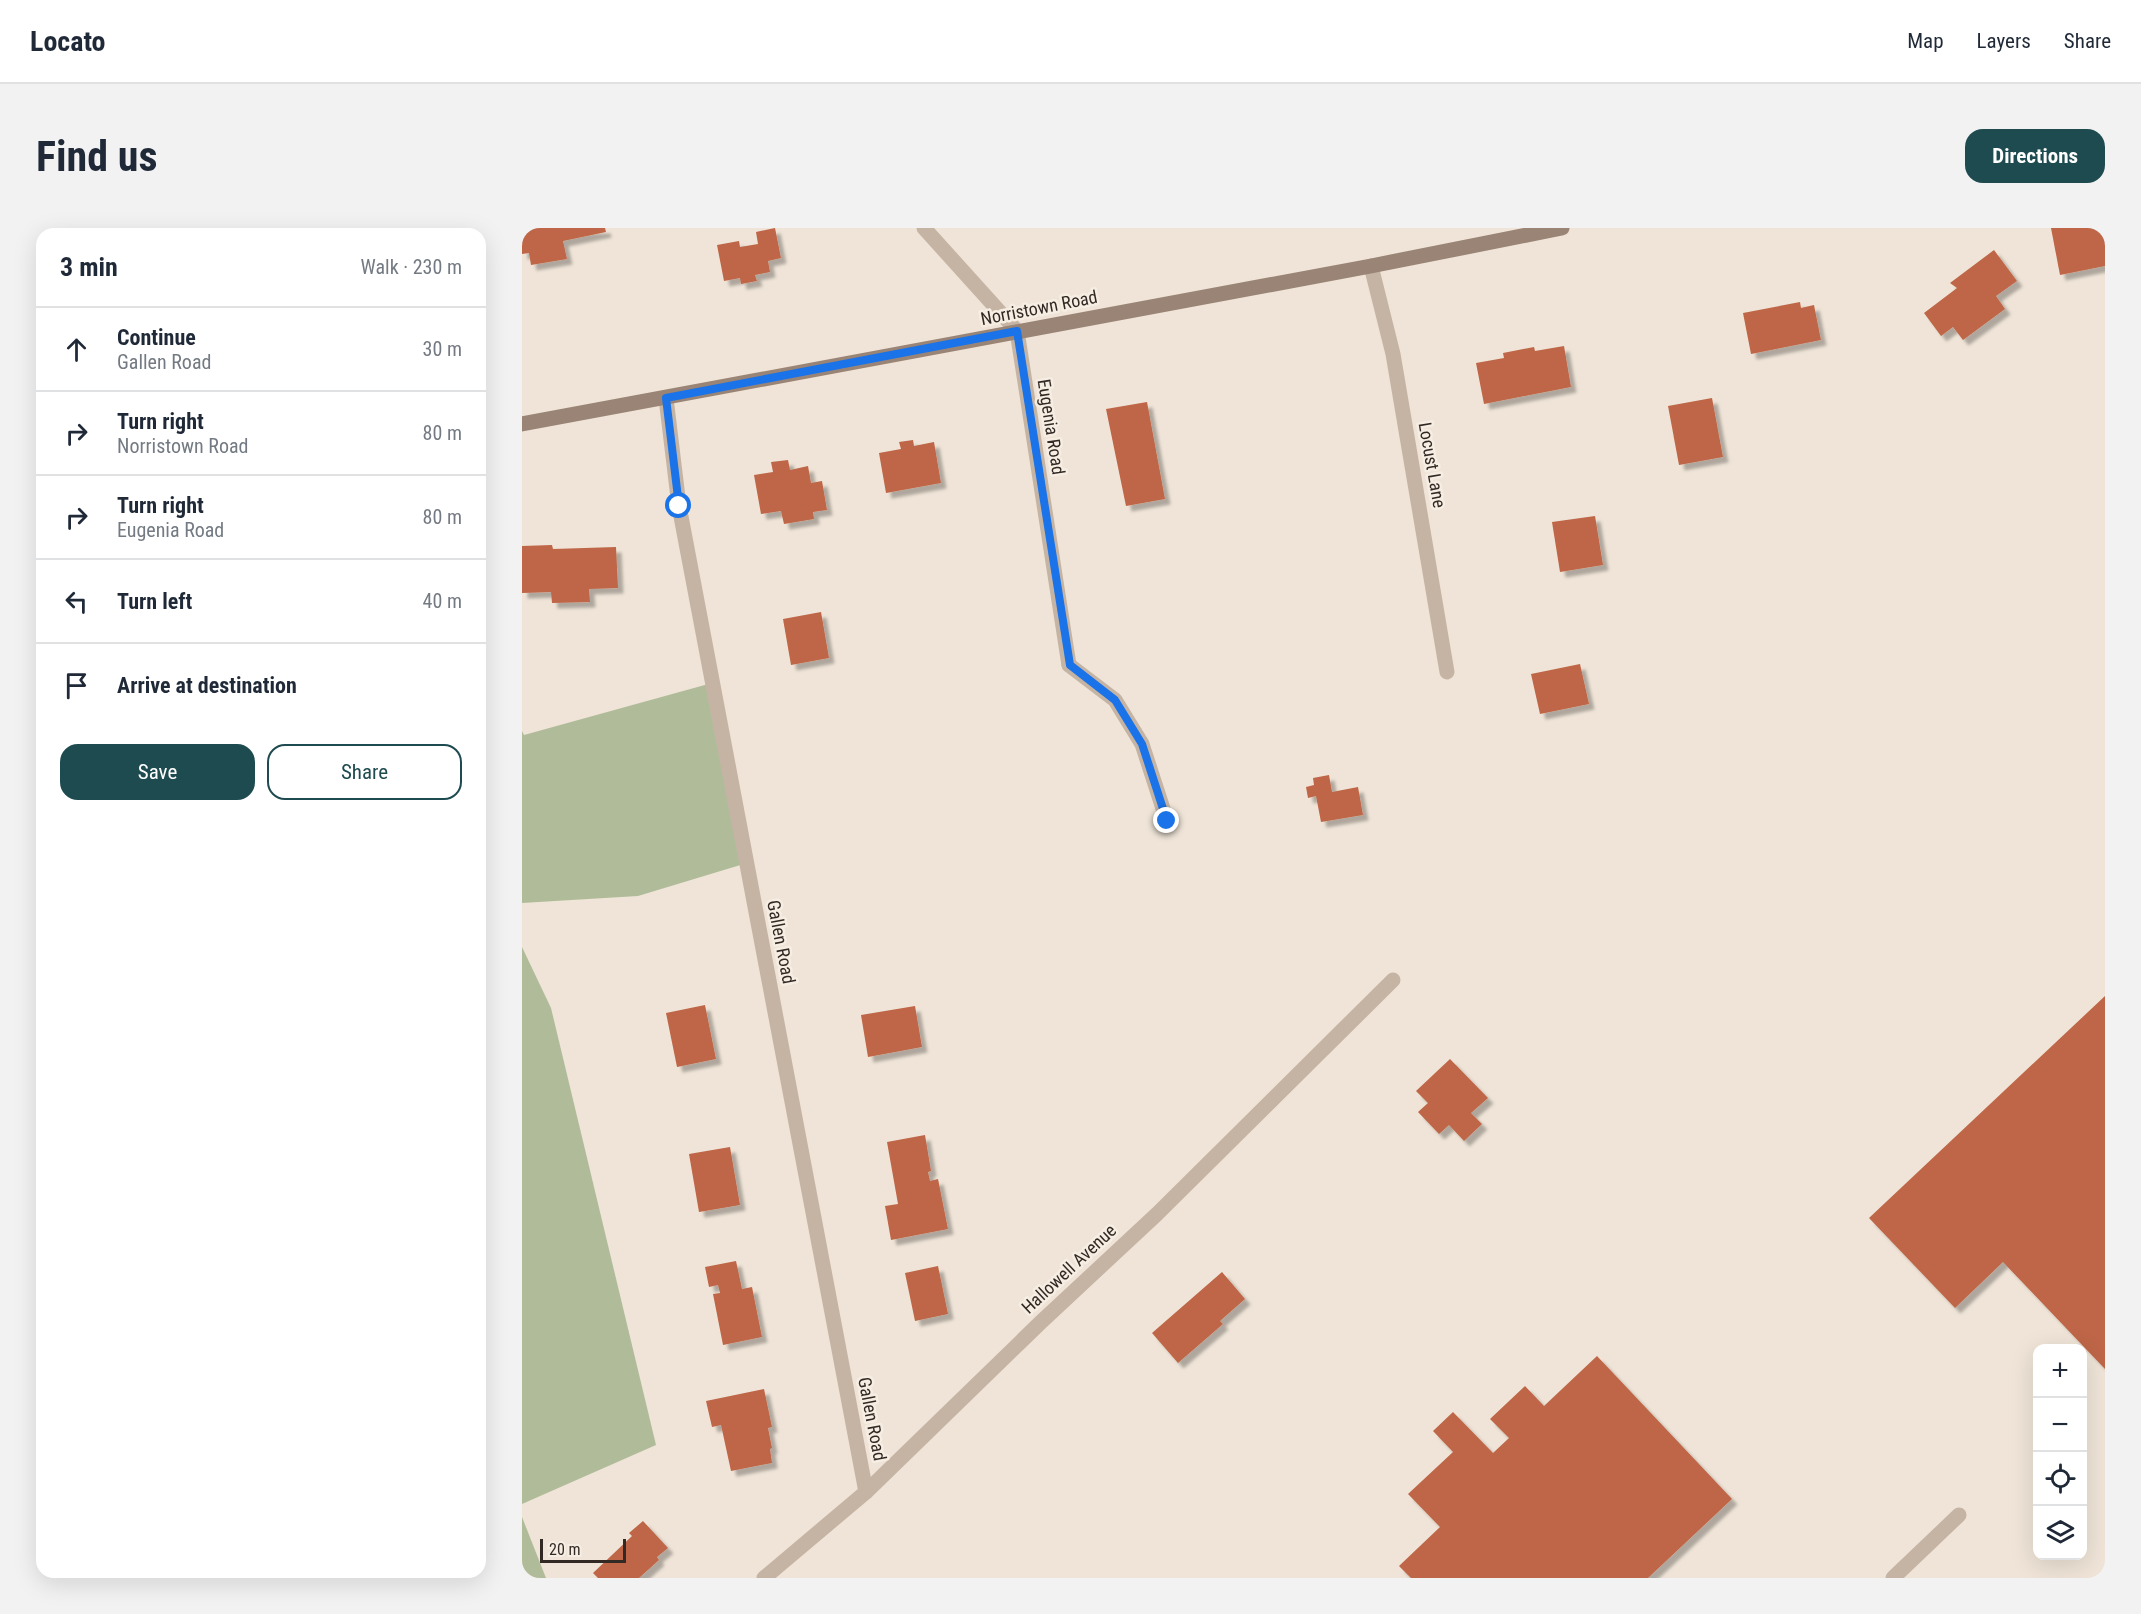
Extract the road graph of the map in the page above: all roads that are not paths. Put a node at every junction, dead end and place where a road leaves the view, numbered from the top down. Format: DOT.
graph roads {
  1 [pos="924,228"];
  2 [pos="1562,228"];
  3 [pos="1371,266"];
  4 [pos="1017,331"];
  5 [pos="666,398"];
  6 [pos="522,424"];
  7 [pos="1447,672"];
  8 [pos="1167,821"];
  9 [pos="1393,980"];
  10 [pos="866,1492"];
  11 [pos="1959,1515"];
  12 [pos="765,1578"];
  13 [pos="1893,1578"];
  1 -- 4 [label="street"];
  2 -- 3 [label="main road, Norristown Road"];
  3 -- 4 [label="main road, Norristown Road"];
  3 -- 7 [label="street, Locust Lane"];
  4 -- 5 [label="main road, Norristown Road"];
  4 -- 8 [label="street, Eugenia Road"];
  5 -- 6 [label="main road, Norristown Road"];
  5 -- 10 [label="street, Gallen Road"];
  9 -- 10 [label="street, Hallowell Avenue"];
  10 -- 12 [label="street, Hallowell Avenue"];
  11 -- 13 [label="street"];
}
